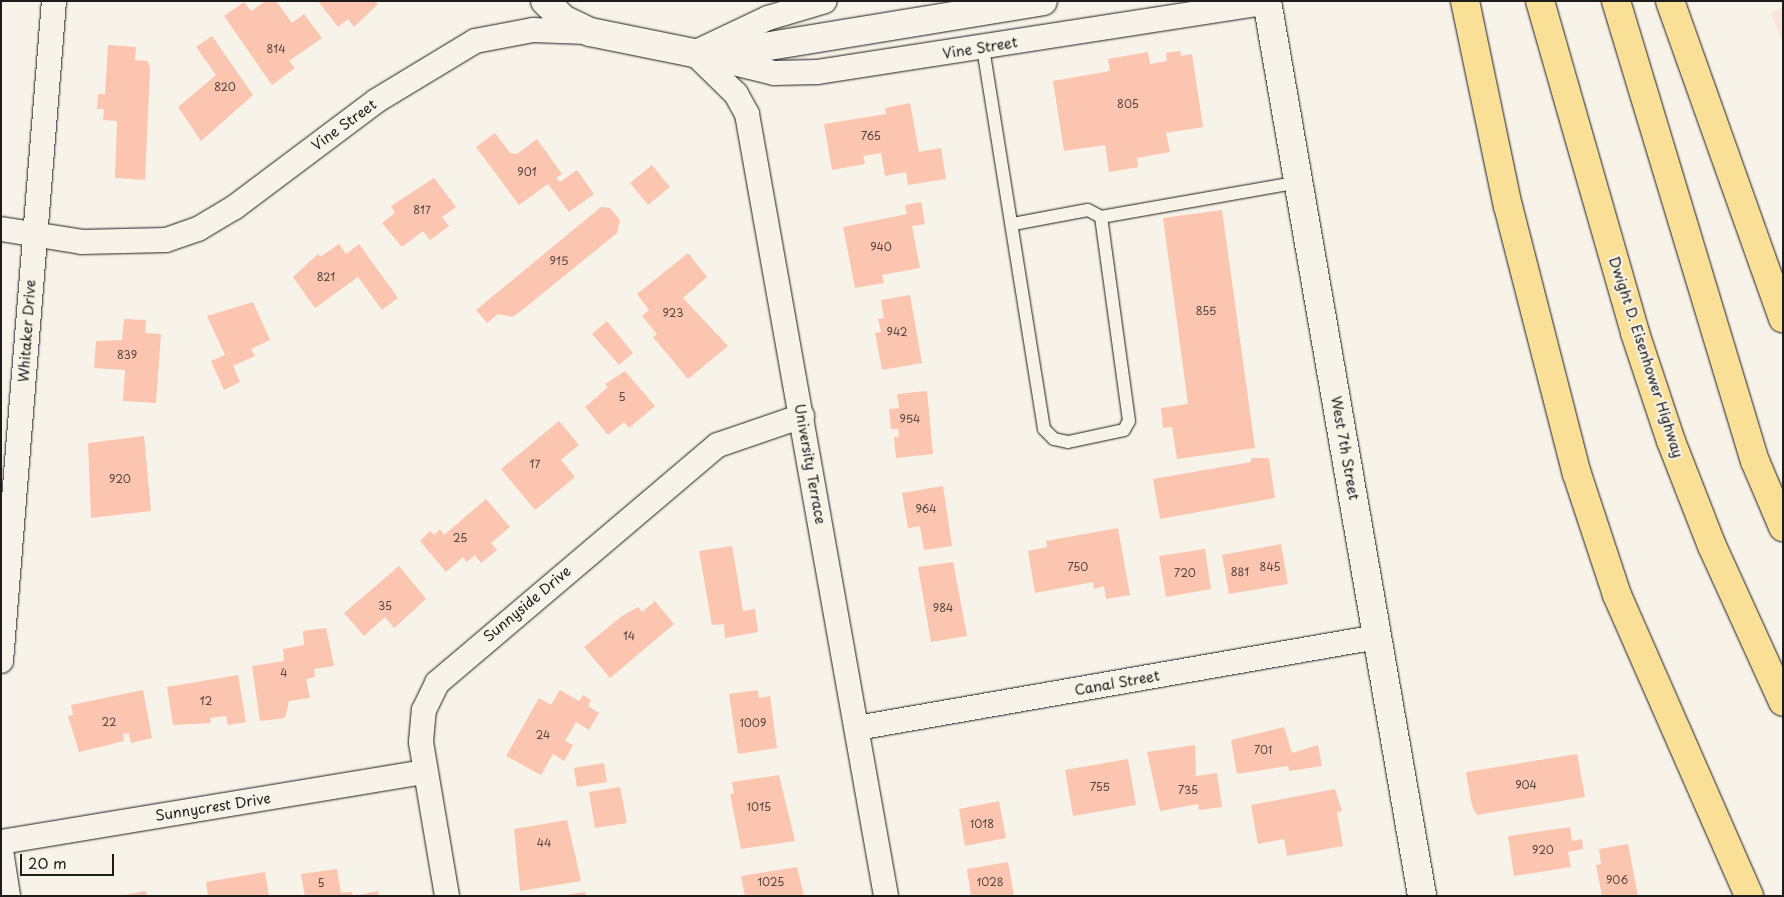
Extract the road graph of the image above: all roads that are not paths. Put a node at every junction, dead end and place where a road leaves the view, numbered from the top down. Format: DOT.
graph roads {
  1 [pos="54,1"];
  2 [pos="545,1"];
  3 [pos="825,1"];
  4 [pos="1043,1"];
  5 [pos="1465,1"];
  6 [pos="1540,1"];
  7 [pos="1616,1"];
  8 [pos="1670,1"];
  9 [pos="1267,2"];
  10 [pos="590,32"];
  11 [pos="983,48"];
  12 [pos="694,53"];
  13 [pos="1298,182"];
  14 [pos="1101,217"];
  15 [pos="1013,224"];
  16 [pos="1,228"];
  17 [pos="34,234"];
  18 [pos="1783,318"];
  19 [pos="802,416"];
  20 [pos="1783,527"];
  21 [pos="1378,637"];
  22 [pos="1,661"];
  23 [pos="1783,702"];
  24 [pos="857,728"];
  25 [pos="424,772"];
  26 [pos="1,842"];
  27 [pos="1,850"];
  28 [pos="8,896"];
  29 [pos="447,896"];
  30 [pos="886,896"];
  31 [pos="1422,896"];
  32 [pos="1749,896"];
  1 -- 17 [label="street, Whitaker Drive"];
  2 -- 10 [label="street"];
  3 -- 12 [label="street"];
  4 -- 12 [label="street, Vine Street"];
  5 -- 32 [label="highway"];
  6 -- 23 [label="highway, Dwight D. Eisenhower Highway"];
  7 -- 20 [label="highway"];
  8 -- 18 [label="highway"];
  9 -- 11 [label="street, Vine Street"];
  9 -- 13 [label="street, West 7th Street"];
  10 -- 12 [label="street, Vine Street"];
  10 -- 17 [label="street, Vine Street"];
  11 -- 12 [label="street, Vine Street"];
  11 -- 15 [label="lane"];
  12 -- 19 [label="street, University Terrace"];
  13 -- 14 [label="lane"];
  13 -- 21 [label="street, West 7th Street"];
  14 -- 15 [label="lane"];
  14 -- 15 [label="lane"];
  16 -- 17 [label="street, Vine Street"];
  17 -- 22 [label="street, Whitaker Drive"];
  19 -- 24 [label="street, University Terrace"];
  19 -- 25 [label="street, Sunnyside Drive"];
  21 -- 24 [label="street, Canal Street"];
  21 -- 31 [label="street, West 7th Street"];
  24 -- 30 [label="street, University Terrace"];
  25 -- 26 [label="street, Sunnycrest Drive"];
  25 -- 29 [label="street, Sunnyside Drive"];
  27 -- 28 [label="street"];
}
